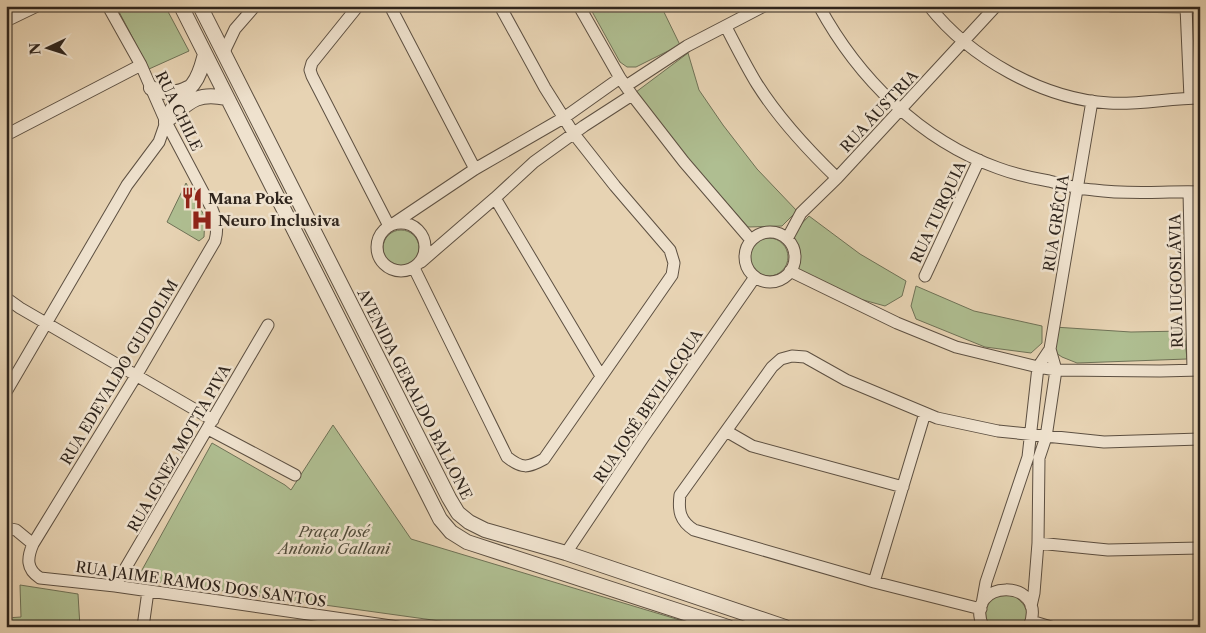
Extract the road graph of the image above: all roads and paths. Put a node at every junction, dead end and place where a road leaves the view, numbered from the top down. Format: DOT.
graph roads {
  1 [pos="37,6"];
  2 [pos="108,6"];
  3 [pos="181,6"];
  4 [pos="200,6"];
  5 [pos="255,6"];
  6 [pos="358,6"];
  7 [pos="390,6"];
  8 [pos="500,6"];
  9 [pos="579,6"];
  10 [pos="764,6"];
  11 [pos="819,6"];
  12 [pos="929,6"];
  13 [pos="996,6"];
  14 [pos="1111,6"];
  15 [pos="1186,7"];
  16 [pos="1200,7"];
  17 [pos="6,21"];
  18 [pos="726,26"];
  19 [pos="235,29"];
  20 [pos="212,30"];
  21 [pos="964,42"];
  22 [pos="224,52"];
  23 [pos="205,54"];
  24 [pos="141,65"];
  25 [pos="192,85"];
  26 [pos="626,86"];
  27 [pos="152,88"];
  28 [pos="226,98"];
  29 [pos="1195,98"];
  30 [pos="1092,101"];
  31 [pos="901,110"];
  32 [pos="565,117"];
  33 [pos="166,122"];
  34 [pos="574,134"];
  35 [pos="6,135"];
  36 [pos="978,160"];
  37 [pos="475,169"];
  38 [pos="837,178"];
  39 [pos="1077,187"];
  40 [pos="1194,192"];
  41 [pos="495,198"];
  42 [pos="391,225"];
  43 [pos="218,230"];
  44 [pos="787,239"];
  45 [pos="751,240"];
  46 [pos="417,265"];
  47 [pos="790,270"];
  48 [pos="925,276"];
  49 [pos="755,277"];
  50 [pos="6,298"];
  51 [pos="46,323"];
  52 [pos="268,325"];
  53 [pos="1050,349"];
  54 [pos="1038,367"];
  55 [pos="1056,370"];
  56 [pos="1196,370"];
  57 [pos="136,376"];
  58 [pos="600,376"];
  59 [pos="6,392"];
  60 [pos="925,413"];
  61 [pos="210,424"];
  62 [pos="726,431"];
  63 [pos="1031,435"];
  64 [pos="1046,437"];
  65 [pos="1200,440"];
  66 [pos="295,475"];
  67 [pos="903,487"];
  68 [pos="6,528"];
  69 [pos="42,528"];
  70 [pos="1038,543"];
  71 [pos="33,544"];
  72 [pos="1200,548"];
  73 [pos="566,553"];
  74 [pos="874,582"];
  75 [pos="116,586"];
  76 [pos="148,591"];
  77 [pos="1031,606"];
  78 [pos="982,607"];
  79 [pos="1030,624"];
  80 [pos="143,627"];
  81 [pos="398,627"];
  82 [pos="728,627"];
  83 [pos="785,627"];
  84 [pos="984,627"];
  85 [pos="1051,627"];
  1 -- 17 [label="street"];
  2 -- 24 [label="street, RUA CHILE"];
  3 -- 23 [label="street"];
  4 -- 20 [label="street, AVENIDA GERALDO BALLONE"];
  5 -- 19 [label="street"];
  6 -- 42 [label="street"];
  7 -- 37 [label="street"];
  8 -- 32 [label="street"];
  9 -- 26 [label="street"];
  10 -- 18 [label="street"];
  11 -- 31 [label="street"];
  12 -- 21 [label="street"];
  13 -- 21 [label="street, RUA ÁUSTRIA"];
  14 -- 15 [label="street"];
  15 -- 16 [label="street"];
  15 -- 29 [label="street"];
  18 -- 26 [label="street"];
  18 -- 38 [label="street"];
  19 -- 20 [label="street"];
  19 -- 22 [label="street"];
  20 -- 22 [label="street, AVENIDA GERALDO BALLONE"];
  21 -- 30 [label="street"];
  21 -- 31 [label="street, RUA ÁUSTRIA"];
  22 -- 73 [label="street, AVENIDA GERALDO BALLONE"];
  23 -- 25 [label="street"];
  23 -- 28 [label="street"];
  24 -- 27 [label="street, RUA CHILE"];
  24 -- 35 [label="street"];
  25 -- 27 [label="street"];
  25 -- 33 [label="street"];
  26 -- 32 [label="street"];
  26 -- 34 [label="street"];
  26 -- 45 [label="street"];
  27 -- 33 [label="street, RUA CHILE"];
  28 -- 33 [label="street"];
  28 -- 82 [label="street"];
  29 -- 30 [label="street"];
  30 -- 39 [label="street, RUA GRÉCIA"];
  31 -- 36 [label="street"];
  31 -- 38 [label="street, RUA ÁUSTRIA"];
  32 -- 34 [label="street"];
  32 -- 37 [label="street"];
  33 -- 43 [label="street, RUA CHILE"];
  33 -- 51 [label="street"];
  34 -- 41 [label="street"];
  34 -- 58 [label="street"];
  36 -- 39 [label="street"];
  36 -- 48 [label="street, RUA TURQUIA"];
  37 -- 42 [label="street"];
  38 -- 44 [label="street, RUA ÁUSTRIA"];
  39 -- 40 [label="street"];
  39 -- 53 [label="street, RUA GRÉCIA"];
  40 -- 56 [label="street, RUA IUGOSLÁVIA"];
  41 -- 46 [label="street"];
  41 -- 58 [label="street"];
  42 -- 46 [label="street"];
  42 -- 46 [label="street"];
  43 -- 57 [label="street, RUA EDEVALDO GUIDOLIM"];
  44 -- 45 [label="street"];
  44 -- 47 [label="street"];
  45 -- 49 [label="street"];
  46 -- 58 [label="street"];
  47 -- 49 [label="street"];
  47 -- 54 [label="street"];
  49 -- 73 [label="street, RUA JOSÉ BEVILACQUA"];
  50 -- 51 [label="street"];
  51 -- 57 [label="street"];
  51 -- 59 [label="street"];
  52 -- 61 [label="street, RUA IGNEZ MOTTA PIVA"];
  53 -- 54 [label="street, RUA GRÉCIA"];
  53 -- 55 [label="street, RUA GRÉCIA"];
  54 -- 55 [label="street"];
  54 -- 63 [label="street"];
  55 -- 56 [label="street"];
  55 -- 64 [label="street"];
  57 -- 61 [label="street"];
  57 -- 69 [label="street, RUA EDEVALDO GUIDOLIM"];
  60 -- 62 [label="street"];
  60 -- 63 [label="street"];
  60 -- 67 [label="street"];
  61 -- 66 [label="street"];
  61 -- 75 [label="street, RUA IGNEZ MOTTA PIVA"];
  62 -- 67 [label="street"];
  62 -- 74 [label="street"];
  63 -- 64 [label="street"];
  63 -- 78 [label="street"];
  64 -- 65 [label="street"];
  64 -- 70 [label="street"];
  67 -- 74 [label="street"];
  68 -- 71 [label="street"];
  69 -- 71 [label="street, RUA JAIME RAMOS DOS SANTOS"];
  70 -- 72 [label="street"];
  70 -- 77 [label="street"];
  71 -- 75 [label="street, RUA JAIME RAMOS DOS SANTOS"];
  73 -- 83 [label="street, AVENIDA GERALDO BALLONE"];
  74 -- 78 [label="street"];
  75 -- 76 [label="street, RUA JAIME RAMOS DOS SANTOS"];
  76 -- 80 [label="street"];
  76 -- 81 [label="street, RUA JAIME RAMOS DOS SANTOS"];
  77 -- 78 [label="street"];
  77 -- 79 [label="street"];
  78 -- 84 [label="street"];
  79 -- 85 [label="street"];
}
